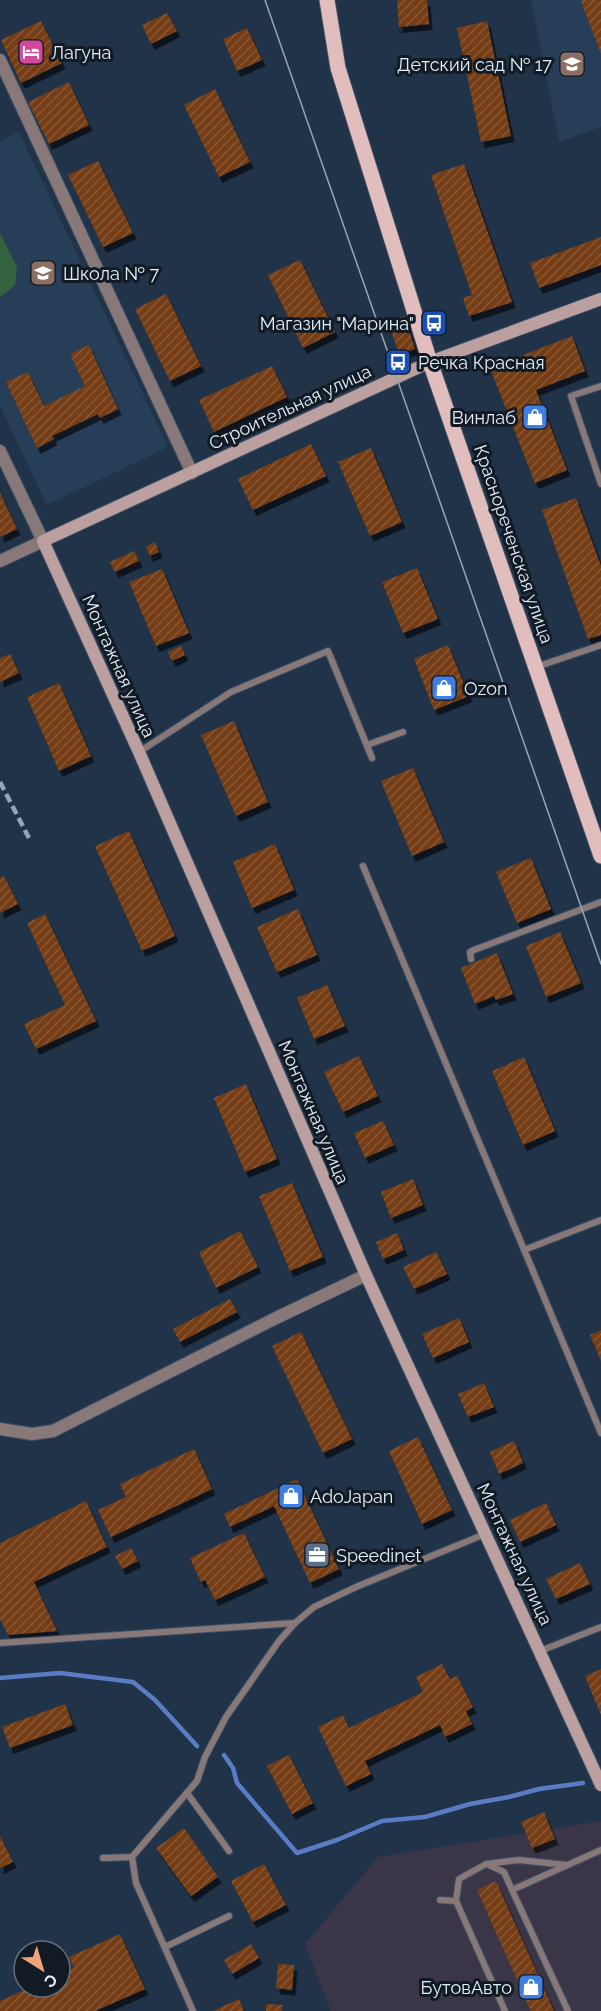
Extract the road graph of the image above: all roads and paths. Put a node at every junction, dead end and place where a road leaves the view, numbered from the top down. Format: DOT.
graph roads {
  1 [pos="327,0"];
  2 [pos="0,60"];
  3 [pos="601,299"];
  4 [pos="430,362"];
  5 [pos="601,386"];
  6 [pos="0,451"];
  7 [pos="192,473"];
  8 [pos="601,484"];
  9 [pos="43,541"];
  10 [pos="0,561"];
  11 [pos="601,645"];
  12 [pos="536,667"];
  13 [pos="403,732"];
  14 [pos="367,745"];
  15 [pos="139,752"];
  16 [pos="372,758"];
  17 [pos="601,856"];
  18 [pos="363,866"];
  19 [pos="601,902"];
  20 [pos="471,959"];
  21 [pos="601,1220"];
  22 [pos="524,1250"];
  23 [pos="366,1275"];
  24 [pos="0,1429"];
  25 [pos="601,1433"];
  26 [pos="486,1534"];
  27 [pos="295,1623"];
  28 [pos="601,1627"];
  29 [pos="0,1643"];
  30 [pos="540,1651"];
  31 [pos="597,1766"];
  32 [pos="601,1785"];
  33 [pos="187,1793"];
  34 [pos="601,1850"];
  35 [pos="230,1851"];
  36 [pos="132,1857"];
  37 [pos="103,1858"];
  38 [pos="486,1864"];
  39 [pos="567,1865"];
  40 [pos="512,1890"];
  41 [pos="440,1900"];
  42 [pos="456,1901"];
  43 [pos="229,1916"];
  44 [pos="165,1947"];
  45 [pos="192,2011"];
  46 [pos="505,2011"];
  47 [pos="568,2011"];
  1 -- 4 [label="main road, Краснореченская улица"];
  2 -- 7 [label="street"];
  3 -- 4 [label="street, Строительная улица"];
  4 -- 7 [label="street, Строительная улица"];
  4 -- 12 [label="main road, Краснореченская улица"];
  5 -- 8 [label="lane"];
  6 -- 9 [label="street, Монтажная улица"];
  7 -- 9 [label="street, Строительная улица"];
  9 -- 10 [label="street, Строительная улица"];
  9 -- 15 [label="street, Монтажная улица"];
  11 -- 12 [label="lane"];
  12 -- 17 [label="main road, Краснореченская улица"];
  13 -- 14 [label="lane"];
  14 -- 15 [label="lane"];
  14 -- 16 [label="lane"];
  15 -- 23 [label="street, Монтажная улица"];
  18 -- 22 [label="lane"];
  19 -- 20 [label="lane"];
  21 -- 22 [label="lane"];
  22 -- 25 [label="lane"];
  23 -- 24 [label="street"];
  23 -- 26 [label="street, Монтажная улица"];
  26 -- 27 [label="lane"];
  26 -- 30 [label="street, Монтажная улица"];
  27 -- 29 [label="lane"];
  27 -- 33 [label="lane"];
  28 -- 30 [label="lane"];
  30 -- 31 [label="street, Монтажная улица"];
  31 -- 32 [label="street, Монтажная улица"];
  33 -- 35 [label="lane"];
  33 -- 36 [label="lane"];
  34 -- 39 [label="lane"];
  36 -- 37 [label="lane"];
  36 -- 44 [label="lane"];
  38 -- 39 [label="lane"];
  38 -- 40 [label="lane"];
  38 -- 42 [label="lane"];
  39 -- 40 [label="lane"];
  40 -- 47 [label="lane"];
  41 -- 42 [label="lane"];
  42 -- 46 [label="lane"];
  43 -- 44 [label="lane"];
  44 -- 45 [label="lane"];
}
